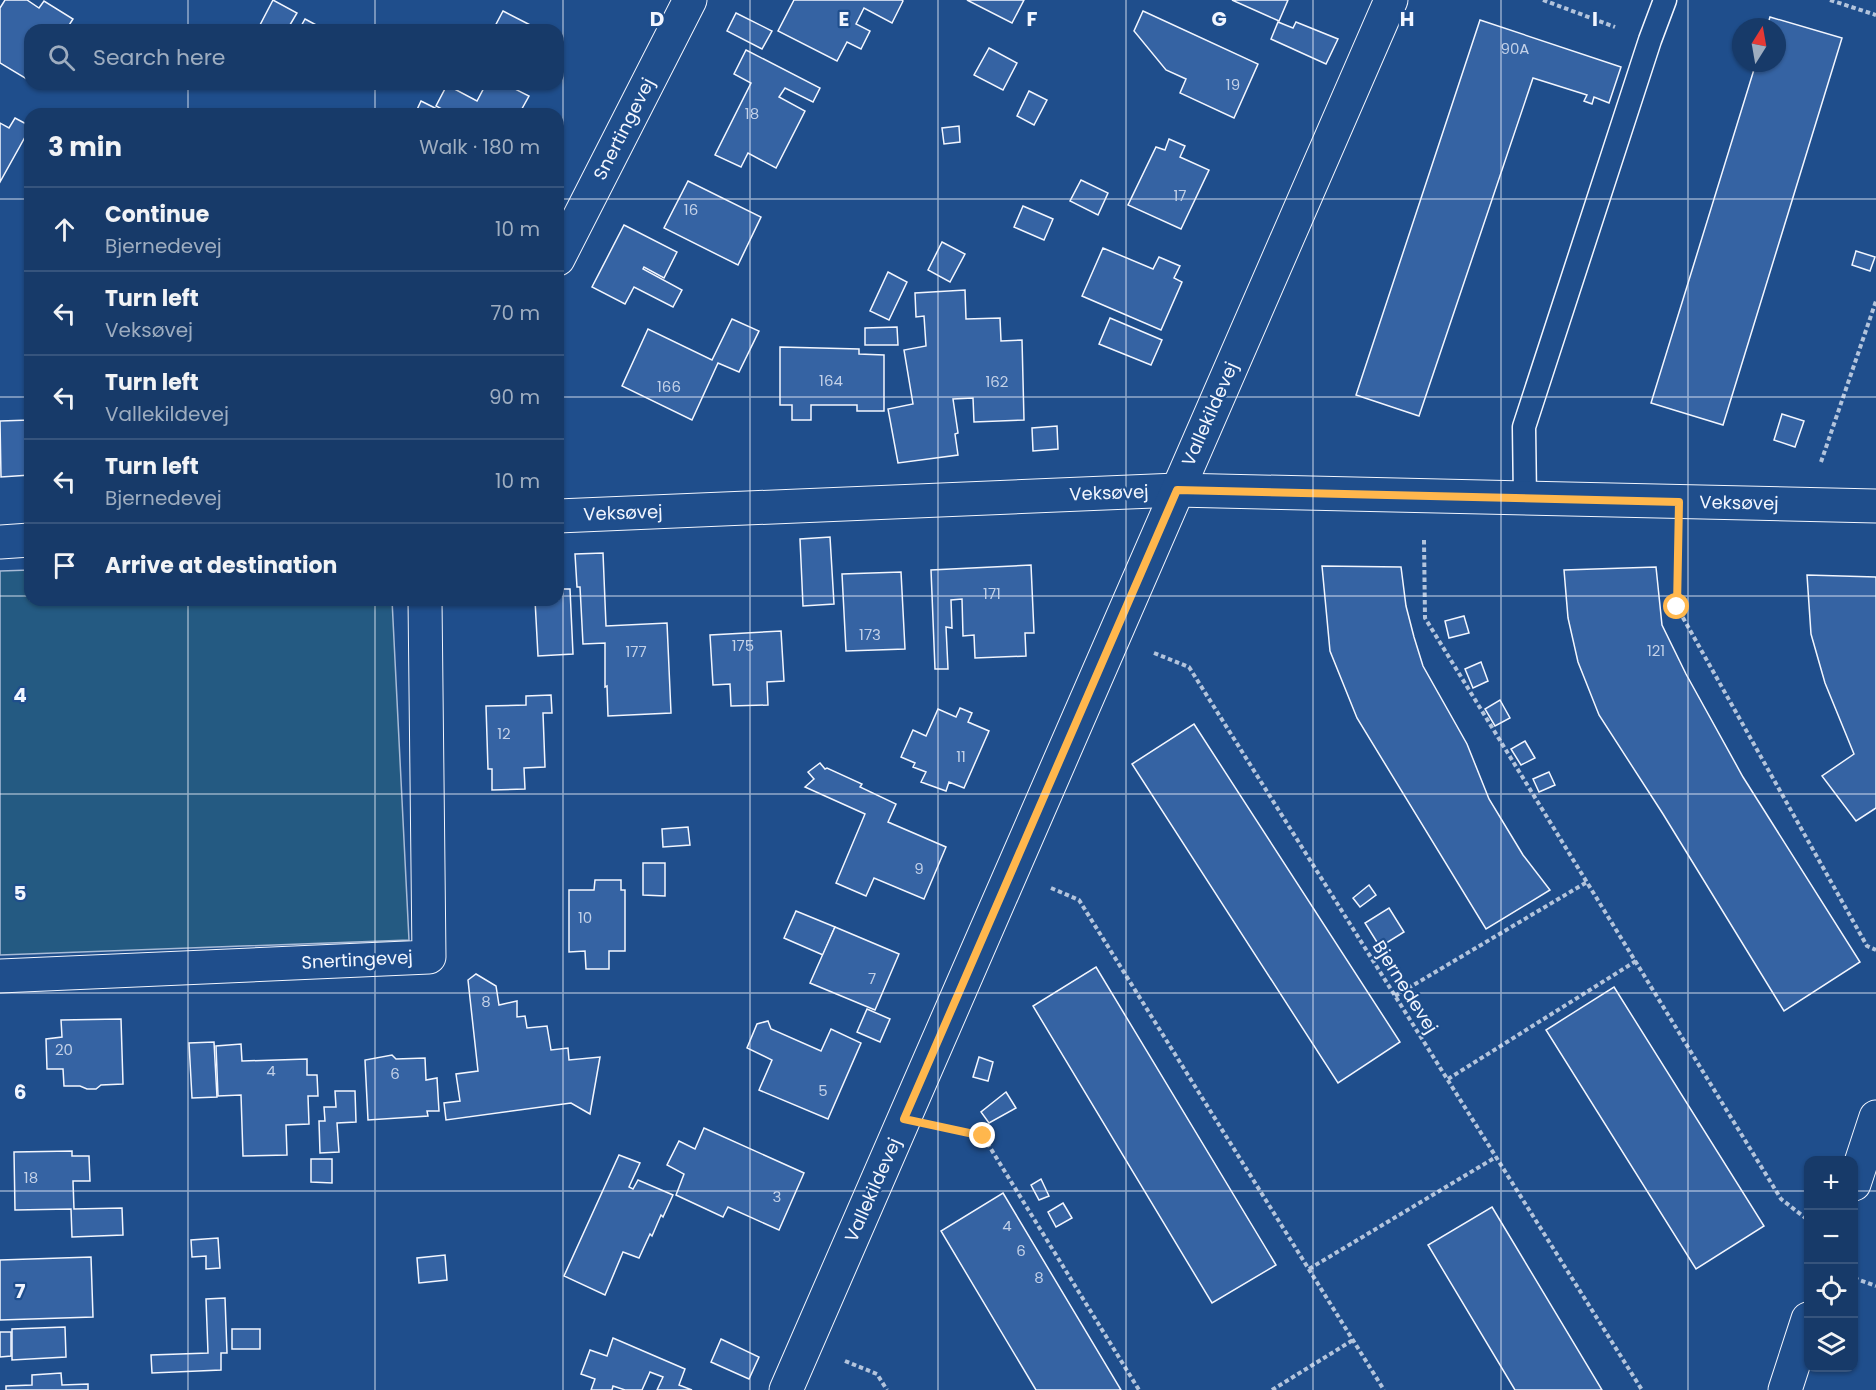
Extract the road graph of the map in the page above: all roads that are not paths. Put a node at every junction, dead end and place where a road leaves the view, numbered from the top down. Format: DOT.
graph roads {
  1 [pos="690,0"];
  2 [pos="1391,0"];
  3 [pos="1665,0"];
  4 [pos="564,247"];
  5 [pos="1177,490"];
  6 [pos="1525,499"];
  7 [pos="1876,506"];
  8 [pos="564,516"];
  9 [pos="24,540"];
  10 [pos="0,542"];
  11 [pos="425,606"];
  12 [pos="0,976"];
  13 [pos="1876,1117"];
  14 [pos="1858,1172"];
  15 [pos="1804,1334"];
  16 [pos="786,1390"];
  17 [pos="1785,1390"];
  1 -- 4 [label="street, Snertingevej"];
  2 -- 5 [label="street, Vallekildevej"];
  3 -- 6 [label="lane"];
  5 -- 6 [label="street, Veksøvej"];
  5 -- 8 [label="street, Veksøvej"];
  5 -- 16 [label="street, Vallekildevej"];
  6 -- 7 [label="street, Veksøvej"];
  9 -- 10 [label="street"];
  11 -- 12 [label="street, Snertingevej"];
  13 -- 14 [label="street"];
  15 -- 17 [label="street"];
}
